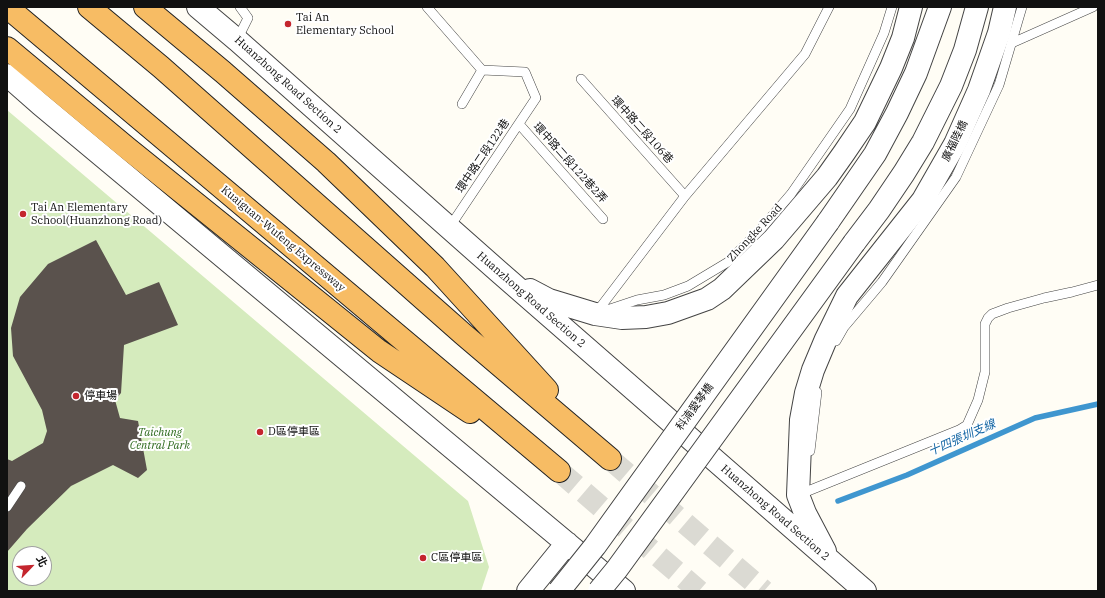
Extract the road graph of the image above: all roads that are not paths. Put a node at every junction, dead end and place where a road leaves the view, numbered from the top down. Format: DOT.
graph roads {
  1 [pos="7,7"];
  2 [pos="90,7"];
  3 [pos="145,7"];
  4 [pos="198,7"];
  5 [pos="240,7"];
  6 [pos="427,7"];
  7 [pos="829,7"];
  8 [pos="892,7"];
  9 [pos="911,7"];
  10 [pos="940,7"];
  11 [pos="977,7"];
  12 [pos="1005,7"];
  13 [pos="1022,7"];
  14 [pos="1093,7"];
  15 [pos="237,40"];
  16 [pos="1012,43"];
  17 [pos="7,48"];
  18 [pos="482,70"];
  19 [pos="7,75"];
  20 [pos="581,79"];
  21 [pos="462,104"];
  22 [pos="519,124"];
  23 [pos="685,196"];
  24 [pos="603,219"];
  25 [pos="449,228"];
  26 [pos="498,271"];
  27 [pos="1098,285"];
  28 [pos="595,314"];
  29 [pos="21,486"];
  30 [pos="798,495"];
  31 [pos="7,507"];
  32 [pos="567,543"];
  33 [pos="830,561"];
  34 [pos="528,591"];
  35 [pos="559,591"];
  36 [pos="599,591"];
  37 [pos="624,591"];
  38 [pos="865,591"];
  1 -- 17 [label="highway, Kuaiguan-Wufeng Expressway"];
  2 -- 3 [label="highway"];
  4 -- 15 [label="street, Huanzhong Road Section 2"];
  5 -- 15 [label="lane"];
  6 -- 18 [label="lane"];
  7 -- 23 [label="lane"];
  8 -- 28 [label="lane, Zhongke Road"];
  9 -- 28 [label="street"];
  10 -- 35 [label="street, 科湳愛琴橋, bridge"];
  11 -- 36 [label="street, bridge"];
  12 -- 30 [label="street, 廣福陸橋"];
  13 -- 16 [label="lane"];
  14 -- 16 [label="lane"];
  15 -- 25 [label="street, Huanzhong Road Section 2"];
  16 -- 30 [label="lane"];
  18 -- 21 [label="lane"];
  18 -- 22 [label="lane, 環中路二段122巷"];
  19 -- 32 [label="street"];
  20 -- 23 [label="lane, 環中路二段106巷"];
  22 -- 24 [label="lane, 環中路二段122巷2弄"];
  22 -- 25 [label="lane, 環中路二段122巷"];
  23 -- 28 [label="lane"];
  25 -- 26 [label="street, Huanzhong Road Section 2"];
  26 -- 28 [label="street"];
  26 -- 33 [label="street, Huanzhong Road Section 2"];
  27 -- 30 [label="lane"];
  29 -- 31 [label="lane"];
  30 -- 33 [label="street"];
  32 -- 34 [label="street"];
  32 -- 37 [label="street"];
  33 -- 38 [label="street, Huanzhong Road Section 2"];
}
